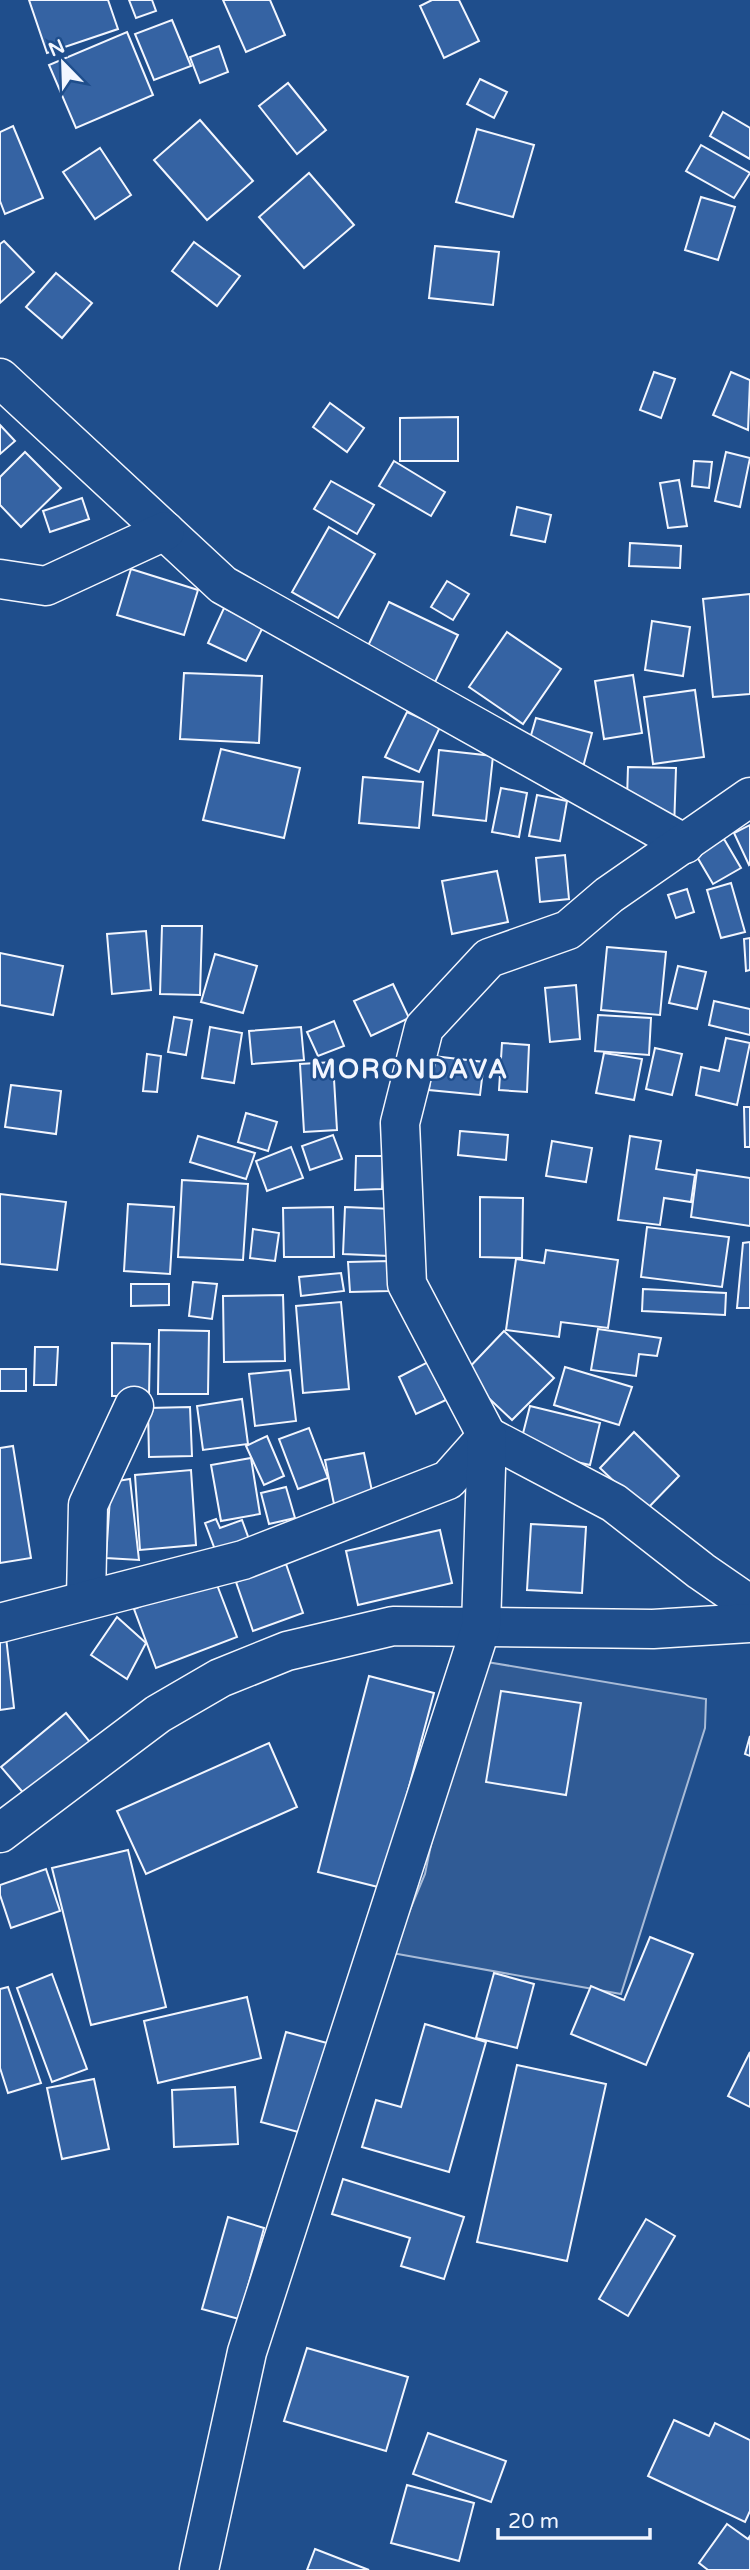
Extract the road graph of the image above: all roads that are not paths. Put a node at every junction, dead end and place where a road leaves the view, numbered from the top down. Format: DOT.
graph roads {
  1 [pos="0,378"];
  2 [pos="164,531"];
  3 [pos="0,579"];
  4 [pos="750,797"];
  5 [pos="685,844"];
  6 [pos="134,1406"];
  7 [pos="487,1436"];
  8 [pos="86,1600"];
  9 [pos="750,1605"];
  10 [pos="0,1623"];
  11 [pos="750,1623"];
  12 [pos="481,1627"];
  13 [pos="0,1833"];
  14 [pos="199,2570"];
  1 -- 2 [label="street"];
  2 -- 3 [label="street"];
  2 -- 5 [label="street"];
  4 -- 5 [label="street"];
  5 -- 7 [label="street"];
  6 -- 8 [label="street"];
  7 -- 8 [label="street"];
  7 -- 9 [label="street"];
  7 -- 12 [label="street"];
  8 -- 10 [label="street"];
  11 -- 12 [label="street"];
  12 -- 13 [label="street"];
  12 -- 14 [label="street"];
}
